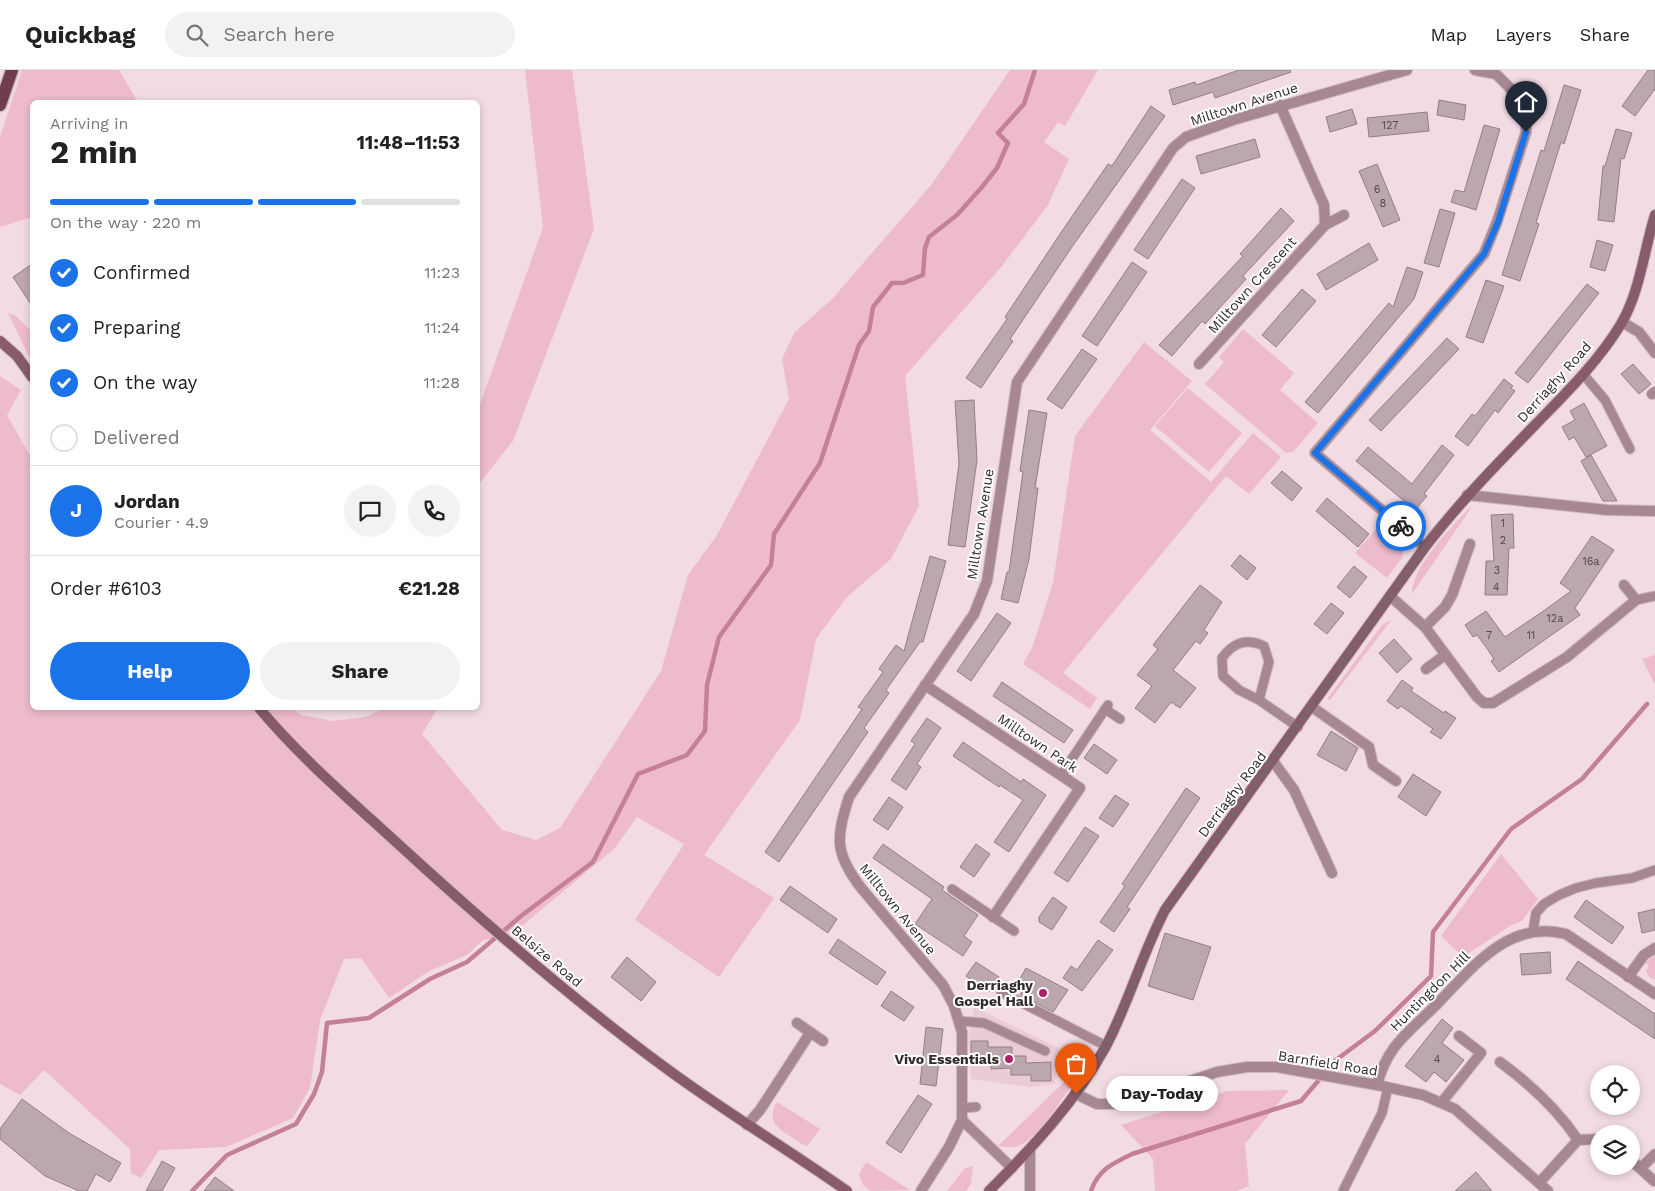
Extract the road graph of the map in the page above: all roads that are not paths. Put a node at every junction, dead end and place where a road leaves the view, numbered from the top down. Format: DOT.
graph roads {
  1 [pos="12,70"];
  2 [pos="1408,70"];
  3 [pos="1475,70"];
  4 [pos="1497,72"];
  5 [pos="0,105"];
  6 [pos="1280,105"];
  7 [pos="1344,215"];
  8 [pos="1655,215"];
  9 [pos="1325,225"];
  10 [pos="1622,322"];
  11 [pos="2,343"];
  12 [pos="1655,353"];
  13 [pos="1199,364"];
  14 [pos="30,375"];
  15 [pos="1584,375"];
  16 [pos="1630,449"];
  17 [pos="1467,495"];
  18 [pos="1655,511"];
  19 [pos="1470,544"];
  20 [pos="1425,547"];
  21 [pos="1624,585"];
  22 [pos="1390,596"];
  23 [pos="1655,596"];
  24 [pos="1636,600"];
  25 [pos="1425,627"];
  26 [pos="1445,654"];
  27 [pos="1426,669"];
  28 [pos="926,685"];
  29 [pos="1259,700"];
  30 [pos="1312,707"];
  31 [pos="261,710"];
  32 [pos="1120,719"];
  33 [pos="1298,727"];
  34 [pos="1273,761"];
  35 [pos="1061,775"];
  36 [pos="1396,781"];
  37 [pos="1655,870"];
  38 [pos="1332,873"];
  39 [pos="952,889"];
  40 [pos="993,917"];
  41 [pos="1014,931"];
  42 [pos="1533,931"];
  43 [pos="1655,948"];
  44 [pos="1628,977"];
  45 [pos="1001,992"];
  46 [pos="1655,994"];
  47 [pos="959,1020"];
  48 [pos="797,1023"];
  49 [pos="810,1032"];
  50 [pos="1459,1036"];
  51 [pos="823,1041"];
  52 [pos="1106,1046"];
  53 [pos="1045,1051"];
  54 [pos="1500,1062"];
  55 [pos="1377,1085"];
  56 [pos="1388,1087"];
  57 [pos="1076,1094"];
  58 [pos="1442,1102"];
  59 [pos="976,1107"];
  60 [pos="962,1108"];
  61 [pos="962,1120"];
  62 [pos="747,1125"];
  63 [pos="1590,1139"];
  64 [pos="1578,1140"];
  65 [pos="1030,1149"];
  66 [pos="1655,1154"];
  67 [pos="1012,1168"];
  68 [pos="1641,1168"];
  69 [pos="1654,1181"];
  70 [pos="1540,1184"];
  71 [pos="922,1189"];
  72 [pos="847,1191"];
  73 [pos="989,1191"];
  74 [pos="1030,1191"];
  75 [pos="1344,1191"];
  76 [pos="1548,1191"];
  1 -- 5 [label="main road"];
  2 -- 6 [label="street, Milltown Avenue"];
  3 -- 4 [label="street"];
  4 -- 20 [label="street"];
  6 -- 9 [label="street"];
  6 -- 28 [label="street, Milltown Avenue"];
  7 -- 9 [label="street, Milltown Crescent"];
  8 -- 10 [label="street, Derriaghy Road"];
  9 -- 13 [label="street, Milltown Crescent"];
  10 -- 12 [label="street"];
  10 -- 15 [label="street, Derriaghy Road"];
  11 -- 14 [label="street"];
  15 -- 16 [label="lane"];
  15 -- 17 [label="street, Derriaghy Road"];
  17 -- 18 [label="street"];
  17 -- 20 [label="street, Derriaghy Road"];
  19 -- 25 [label="street"];
  20 -- 22 [label="street, Derriaghy Road"];
  21 -- 24 [label="street"];
  22 -- 25 [label="street"];
  22 -- 30 [label="street, Derriaghy Road"];
  23 -- 24 [label="lane"];
  24 -- 26 [label="street"];
  25 -- 26 [label="street"];
  26 -- 27 [label="street"];
  28 -- 35 [label="street, Milltown Park"];
  28 -- 47 [label="street, Milltown Avenue"];
  29 -- 29 [label="lane"];
  29 -- 33 [label="lane"];
  30 -- 33 [label="street, Derriaghy Road"];
  30 -- 36 [label="street"];
  31 -- 62 [label="street, Belsize Road"];
  32 -- 35 [label="lane"];
  33 -- 34 [label="street, Derriaghy Road"];
  34 -- 38 [label="street"];
  34 -- 52 [label="street, Derriaghy Road"];
  35 -- 40 [label="street, Milltown Park"];
  37 -- 42 [label="lane"];
  39 -- 40 [label="lane"];
  40 -- 41 [label="lane"];
  42 -- 44 [label="street, Huntingdon Hill"];
  42 -- 55 [label="street, Huntingdon Hill"];
  43 -- 44 [label="street"];
  44 -- 46 [label="street, Huntingdon Hill"];
  45 -- 52 [label="lane"];
  47 -- 53 [label="lane"];
  47 -- 60 [label="street, Milltown Avenue"];
  48 -- 49 [label="street"];
  49 -- 51 [label="street"];
  49 -- 62 [label="street"];
  50 -- 58 [label="street"];
  52 -- 57 [label="street, Derriaghy Road"];
  54 -- 64 [label="street"];
  55 -- 56 [label="street, Barnfield Road"];
  55 -- 57 [label="street, Barnfield Road"];
  56 -- 58 [label="street, Barnfield Road"];
  56 -- 75 [label="lane"];
  57 -- 65 [label="street, Derriaghy Road"];
  58 -- 70 [label="street, Barnfield Road"];
  59 -- 60 [label="lane"];
  60 -- 61 [label="street, Milltown Avenue"];
  61 -- 67 [label="street"];
  61 -- 71 [label="street, Milltown Avenue"];
  62 -- 72 [label="street, Belsize Road"];
  63 -- 64 [label="street"];
  64 -- 70 [label="street"];
  65 -- 67 [label="street, Derriaghy Road"];
  65 -- 74 [label="street"];
  66 -- 68 [label="street"];
  67 -- 73 [label="street, Derriaghy Road"];
  68 -- 69 [label="street"];
  70 -- 76 [label="street, Barnfield Road"];
}
